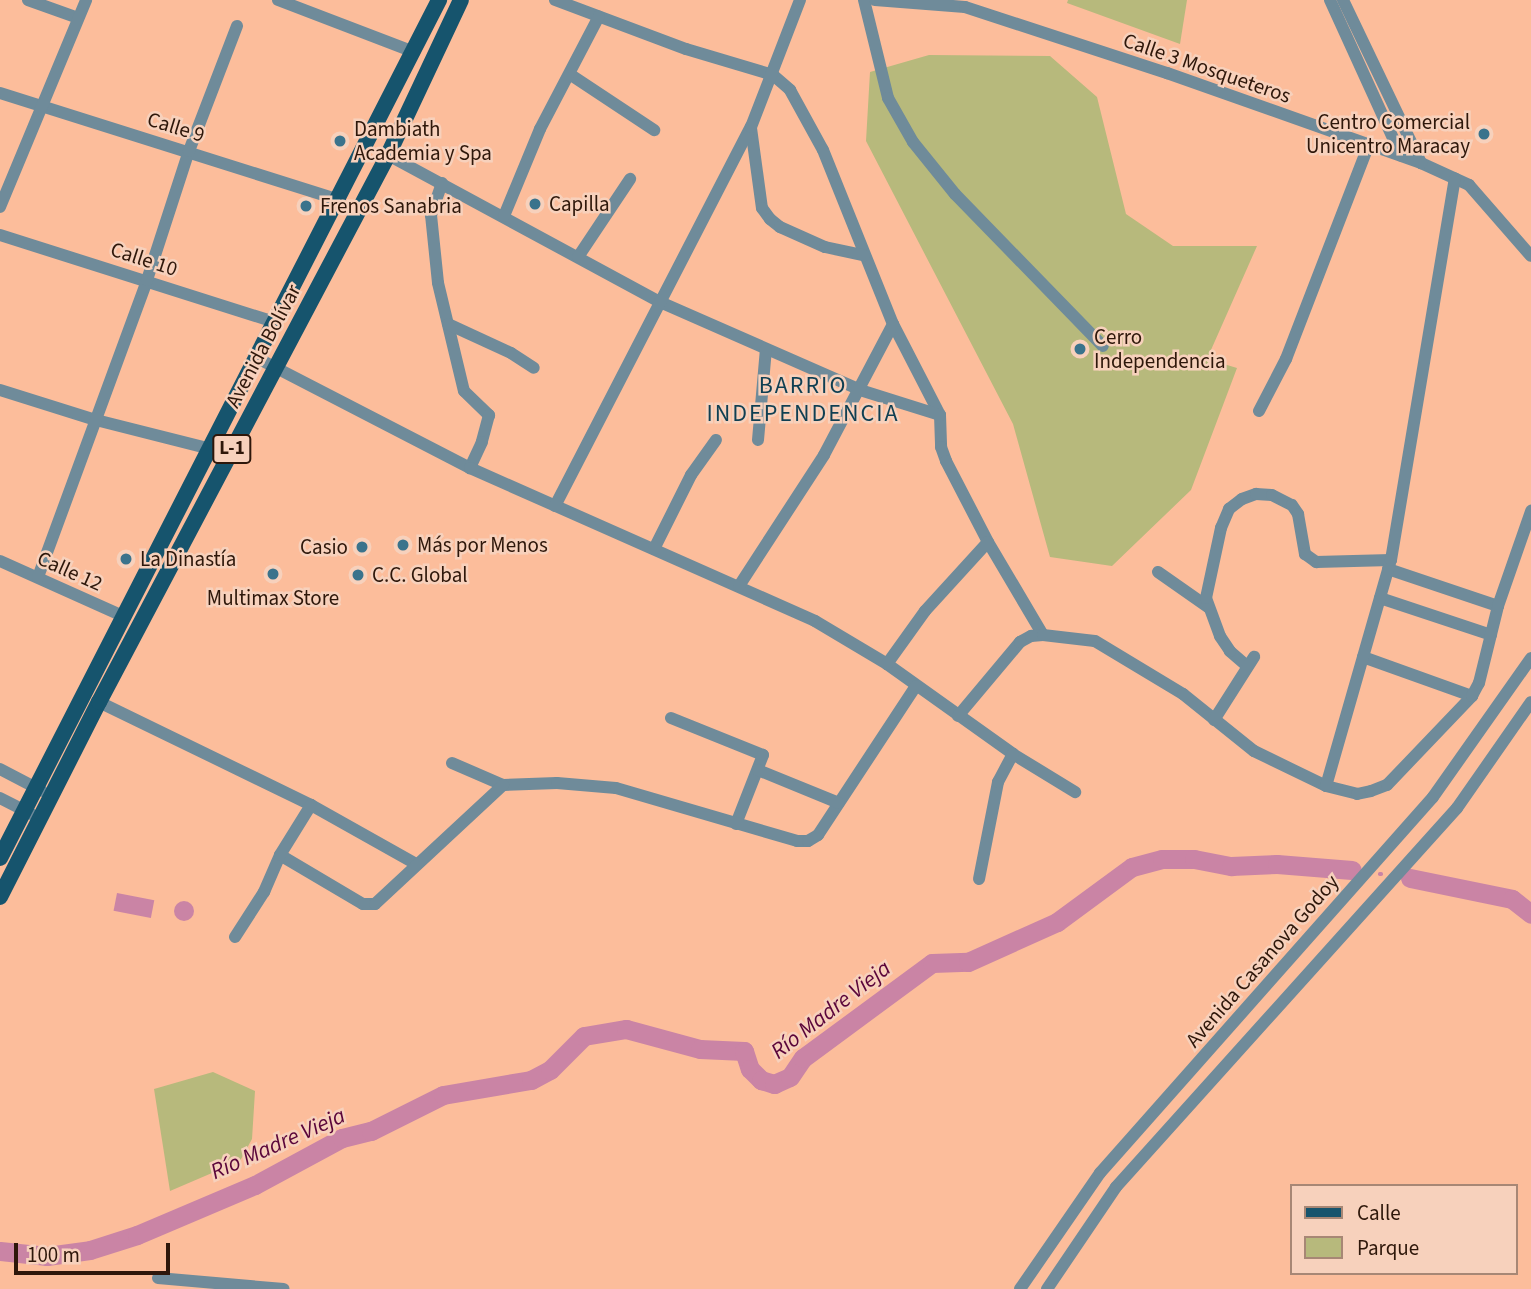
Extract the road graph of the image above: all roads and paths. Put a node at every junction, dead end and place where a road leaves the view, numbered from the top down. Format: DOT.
graph roads {
  1 [pos="28,0"];
  2 [pos="86,0"];
  3 [pos="278,0"];
  4 [pos="439,0"];
  5 [pos="461,0"];
  6 [pos="555,0"];
  7 [pos="800,0"];
  8 [pos="864,0"];
  9 [pos="875,0"];
  10 [pos="1339,2"];
  11 [pos="966,4"];
  12 [pos="599,16"];
  13 [pos="78,18"];
  14 [pos="237,26"];
  15 [pos="414,52"];
  16 [pos="571,75"];
  17 [pos="773,75"];
  18 [pos="0,93"];
  19 [pos="43,106"];
  20 [pos="751,127"];
  21 [pos="654,130"];
  22 [pos="1368,146"];
  23 [pos="189,151"];
  24 [pos="388,155"];
  25 [pos="1401,156"];
  26 [pos="1421,163"];
  27 [pos="1455,178"];
  28 [pos="631,179"];
  29 [pos="442,183"];
  30 [pos="339,200"];
  31 [pos="0,206"];
  32 [pos="504,216"];
  33 [pos="0,234"];
  34 [pos="864,255"];
  35 [pos="579,257"];
  36 [pos="1531,257"];
  37 [pos="148,280"];
  38 [pos="660,302"];
  39 [pos="275,322"];
  40 [pos="448,324"];
  41 [pos="893,324"];
  42 [pos="1103,346"];
  43 [pos="766,349"];
  44 [pos="257,358"];
  45 [pos="275,367"];
  46 [pos="534,368"];
  47 [pos="0,390"];
  48 [pos="860,390"];
  49 [pos="1259,411"];
  50 [pos="940,415"];
  51 [pos="96,420"];
  52 [pos="716,440"];
  53 [pos="758,440"];
  54 [pos="211,449"];
  55 [pos="470,468"];
  56 [pos="555,506"];
  57 [pos="1531,511"];
  58 [pos="988,542"];
  59 [pos="654,549"];
  60 [pos="0,561"];
  61 [pos="1389,565"];
  62 [pos="1158,572"];
  63 [pos="38,577"];
  64 [pos="739,586"];
  65 [pos="1380,598"];
  66 [pos="1208,607"];
  67 [pos="1499,607"];
  68 [pos="125,617"];
  69 [pos="1043,635"];
  70 [pos="1491,635"];
  71 [pos="1363,657"];
  72 [pos="1531,658"];
  73 [pos="887,664"];
  74 [pos="916,686"];
  75 [pos="1472,696"];
  76 [pos="99,702"];
  77 [pos="1531,702"];
  78 [pos="958,716"];
  79 [pos="671,718"];
  80 [pos="1214,720"];
  81 [pos="1013,754"];
  82 [pos="452,763"];
  83 [pos="0,769"];
  84 [pos="758,770"];
  85 [pos="503,785"];
  86 [pos="1326,786"];
  87 [pos="36,788"];
  88 [pos="1075,792"];
  89 [pos="51,796"];
  90 [pos="0,798"];
  91 [pos="839,803"];
  92 [pos="311,805"];
  93 [pos="24,810"];
  94 [pos="40,819"];
  95 [pos="736,824"];
  96 [pos="280,855"];
  97 [pos="0,858"];
  98 [pos="416,864"];
  99 [pos="979,879"];
  100 [pos="0,897"];
  101 [pos="235,937"];
  102 [pos="158,1278"];
  103 [pos="284,1289"];
  104 [pos="1020,1289"];
  105 [pos="1047,1289"];
  1 -- 13 [label="street"];
  2 -- 13 [label="street"];
  3 -- 15 [label="street"];
  4 -- 15 [label="main road, Avenida Bolívar / L-1"];
  5 -- 24 [label="main road, Avenida Bolívar / L-1"];
  6 -- 12 [label="street"];
  7 -- 17 [label="street"];
  8 -- 42 [label="street"];
  9 -- 11 [label="street, Calle 3 Mosqueteros"];
  10 -- 25 [label="street"];
  10 -- 26 [label="street"];
  11 -- 22 [label="street, Calle 3 Mosqueteros"];
  12 -- 16 [label="street"];
  12 -- 17 [label="street"];
  13 -- 19 [label="street"];
  14 -- 23 [label="street"];
  15 -- 30 [label="main road, Avenida Bolívar / L-1"];
  16 -- 21 [label="street"];
  16 -- 32 [label="street"];
  17 -- 20 [label="street"];
  17 -- 34 [label="street"];
  18 -- 19 [label="street, Calle 9"];
  19 -- 23 [label="street, Calle 9"];
  19 -- 31 [label="street"];
  20 -- 34 [label="street"];
  20 -- 38 [label="street"];
  22 -- 25 [label="street, Calle 3 Mosqueteros"];
  22 -- 49 [label="street"];
  23 -- 30 [label="street, Calle 9"];
  23 -- 37 [label="street"];
  24 -- 29 [label="street"];
  24 -- 45 [label="main road, Avenida Bolívar / L-1"];
  25 -- 26 [label="street, Calle 3 Mosqueteros"];
  26 -- 27 [label="street, Calle 3 Mosqueteros"];
  27 -- 36 [label="street, Calle 3 Mosqueteros"];
  27 -- 61 [label="street"];
  28 -- 35 [label="street"];
  29 -- 32 [label="street"];
  29 -- 40 [label="street"];
  30 -- 39 [label="main road, Avenida Bolívar / L-1"];
  32 -- 35 [label="street"];
  33 -- 37 [label="street, Calle 10"];
  34 -- 41 [label="street"];
  35 -- 38 [label="street"];
  37 -- 39 [label="street, Calle 10"];
  37 -- 51 [label="street"];
  38 -- 43 [label="street"];
  38 -- 56 [label="street"];
  39 -- 44 [label="main road, Avenida Bolívar / L-1"];
  40 -- 46 [label="street"];
  40 -- 55 [label="street"];
  41 -- 48 [label="street"];
  41 -- 50 [label="street"];
  43 -- 48 [label="street"];
  43 -- 53 [label="street"];
  44 -- 45 [label="street"];
  44 -- 54 [label="main road, Avenida Bolívar / L-1"];
  45 -- 55 [label="street"];
  45 -- 76 [label="main road, Avenida Bolívar / L-1"];
  47 -- 51 [label="street"];
  48 -- 50 [label="street"];
  48 -- 64 [label="street"];
  50 -- 58 [label="street"];
  51 -- 54 [label="street"];
  51 -- 63 [label="street"];
  52 -- 59 [label="street"];
  54 -- 68 [label="main road, Avenida Bolívar / L-1"];
  55 -- 56 [label="street"];
  56 -- 59 [label="street"];
  57 -- 67 [label="street"];
  58 -- 69 [label="street"];
  58 -- 73 [label="street"];
  59 -- 64 [label="street"];
  60 -- 63 [label="street, Calle 12"];
  61 -- 65 [label="street"];
  61 -- 66 [label="street"];
  61 -- 67 [label="street"];
  62 -- 66 [label="street"];
  63 -- 68 [label="street, Calle 12"];
  64 -- 73 [label="street"];
  65 -- 70 [label="street"];
  65 -- 71 [label="street"];
  66 -- 80 [label="street"];
  67 -- 70 [label="street"];
  68 -- 87 [label="main road, Avenida Bolívar / L-1"];
  69 -- 78 [label="street"];
  69 -- 80 [label="street"];
  70 -- 75 [label="street"];
  71 -- 75 [label="street"];
  71 -- 86 [label="street"];
  72 -- 104 [label="street, Avenida Casanova Godoy"];
  73 -- 74 [label="street"];
  74 -- 78 [label="street"];
  74 -- 91 [label="street"];
  75 -- 86 [label="street"];
  76 -- 89 [label="main road, Avenida Bolívar / L-1"];
  76 -- 92 [label="street"];
  77 -- 105 [label="street, Avenida Casanova Godoy"];
  78 -- 81 [label="street"];
  79 -- 84 [label="street"];
  80 -- 86 [label="street"];
  81 -- 88 [label="street"];
  81 -- 99 [label="street"];
  82 -- 85 [label="street"];
  83 -- 87 [label="street"];
  84 -- 91 [label="street"];
  84 -- 95 [label="street"];
  85 -- 95 [label="street"];
  85 -- 98 [label="street"];
  87 -- 89 [label="street"];
  87 -- 93 [label="main road, Avenida Bolívar / L-1"];
  89 -- 94 [label="main road, Avenida Bolívar / L-1"];
  90 -- 93 [label="street"];
  91 -- 95 [label="street"];
  92 -- 96 [label="street"];
  92 -- 98 [label="street"];
  93 -- 94 [label="street"];
  93 -- 97 [label="main road, Avenida Bolívar / L-1"];
  94 -- 100 [label="main road, Avenida Bolívar / L-1"];
  96 -- 98 [label="street"];
  96 -- 101 [label="street"];
  102 -- 103 [label="street"];
}
